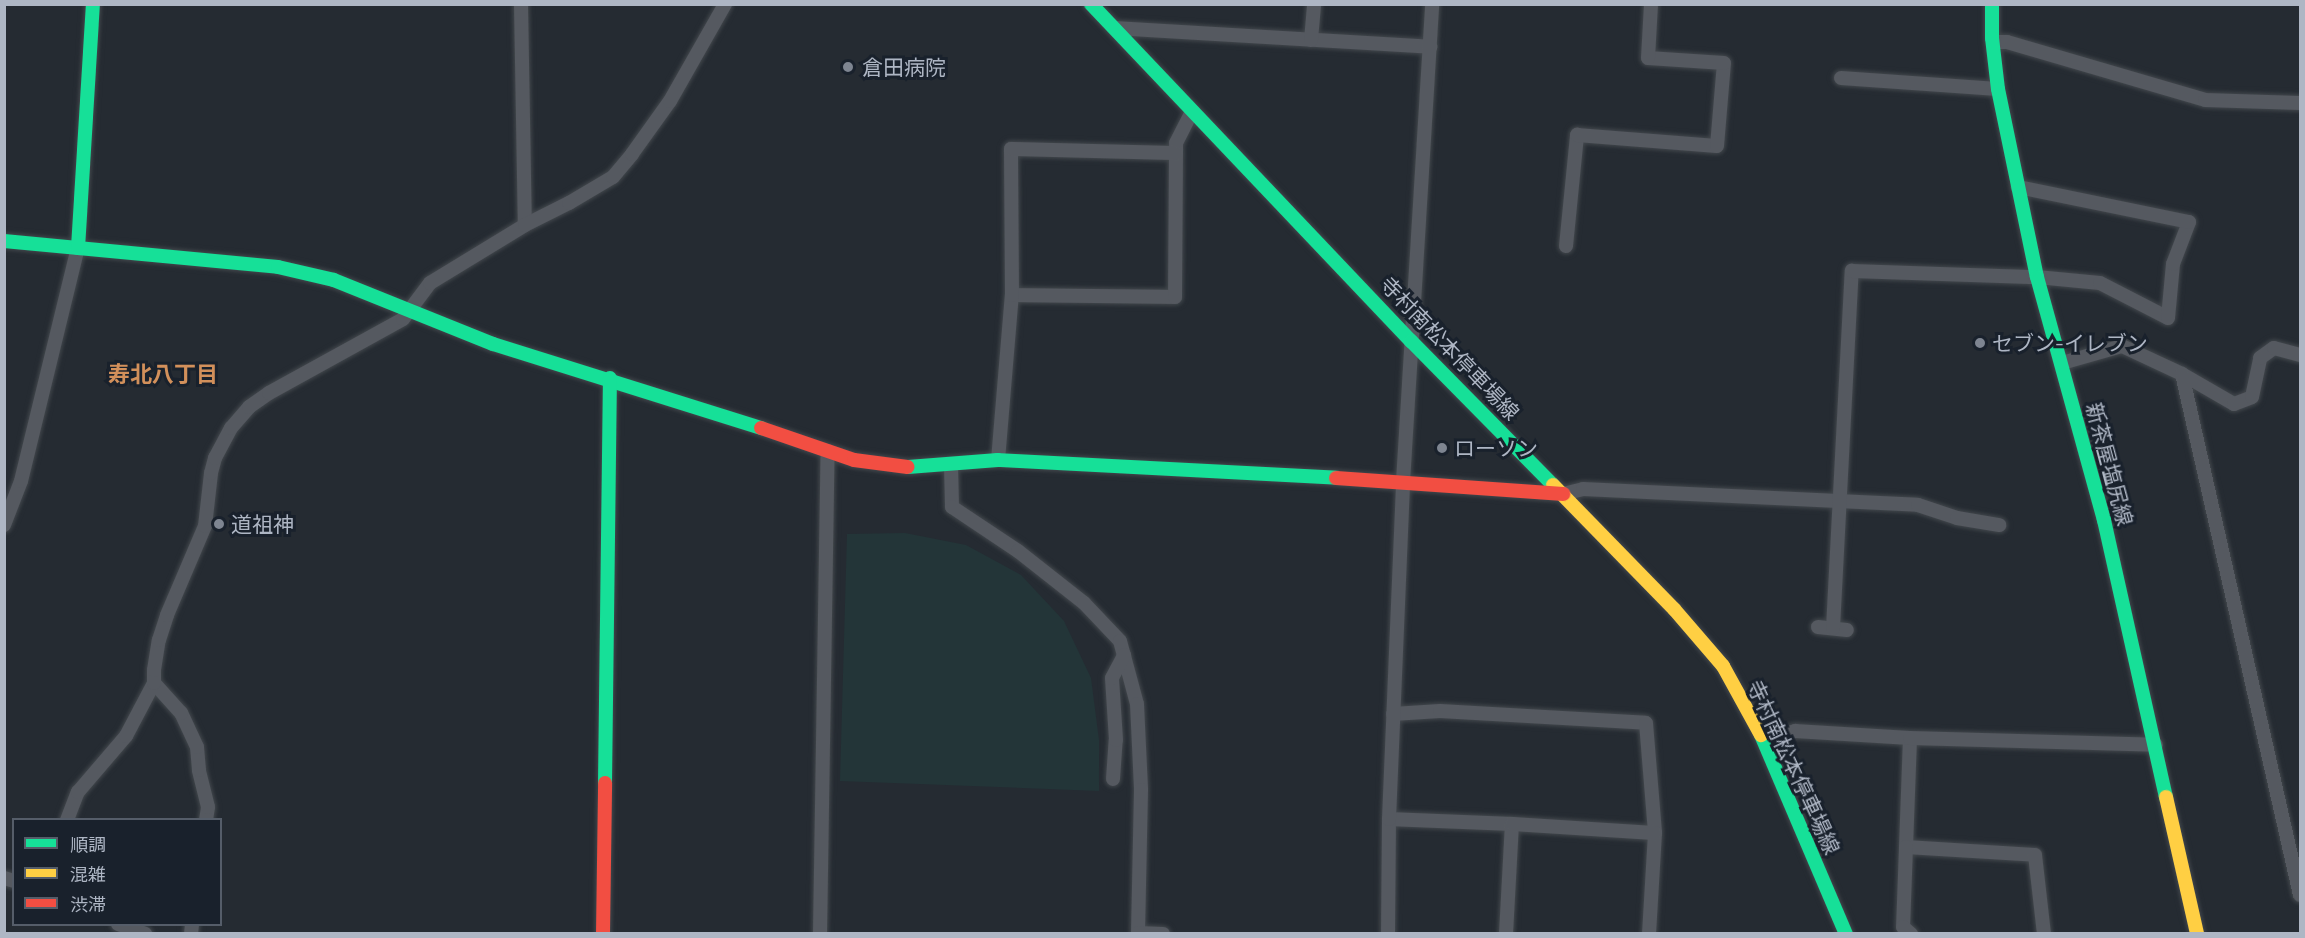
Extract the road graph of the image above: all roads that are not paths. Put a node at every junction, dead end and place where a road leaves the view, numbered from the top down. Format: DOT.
graph roads {
  1 [pos="93,4"];
  2 [pos="521,4"];
  3 [pos="725,4"];
  4 [pos="1091,4"];
  5 [pos="1314,4"];
  6 [pos="1432,4"];
  7 [pos="1651,4"];
  8 [pos="1992,4"];
  9 [pos="1114,28"];
  10 [pos="1311,40"];
  11 [pos="1992,42"];
  12 [pos="1430,47"];
  13 [pos="1841,78"];
  14 [pos="1998,89"];
  15 [pos="2301,103"];
  16 [pos="1192,111"];
  17 [pos="1176,153"];
  18 [pos="2018,188"];
  19 [pos="525,225"];
  20 [pos="4,241"];
  21 [pos="1566,246"];
  22 [pos="78,248"];
  23 [pos="2037,277"];
  24 [pos="1012,295"];
  25 [pos="410,310"];
  26 [pos="1412,341"];
  27 [pos="2301,355"];
  28 [pos="2062,363"];
  29 [pos="2182,374"];
  30 [pos="610,378"];
  31 [pos="828,451"];
  32 [pos="999,460"];
  33 [pos="951,465"];
  34 [pos="1403,482"];
  35 [pos="1563,494"];
  36 [pos="1841,502"];
  37 [pos="4,525"];
  38 [pos="1999,525"];
  39 [pos="1818,627"];
  40 [pos="1124,655"];
  41 [pos="154,683"];
  42 [pos="1393,714"];
  43 [pos="1910,738"];
  44 [pos="1764,741"];
  45 [pos="2156,745"];
  46 [pos="1113,779"];
  47 [pos="67,818"];
  48 [pos="207,818"];
  49 [pos="1389,819"];
  50 [pos="1512,824"];
  51 [pos="1655,833"];
  52 [pos="1906,847"];
  53 [pos="2301,895"];
  54 [pos="124,926"];
  55 [pos="145,933"];
  56 [pos="603,933"];
  57 [pos="820,933"];
  58 [pos="1163,933"];
  59 [pos="1388,933"];
  60 [pos="1506,933"];
  61 [pos="1649,933"];
  62 [pos="1846,933"];
  63 [pos="1911,933"];
  64 [pos="2044,933"];
  65 [pos="2197,933"];
  1 -- 22 [label="street"];
  2 -- 19 [label="street"];
  3 -- 19 [label="street"];
  4 -- 9 [label="street, 寺村南松本停車場線"];
  5 -- 10 [label="street"];
  6 -- 12 [label="street"];
  7 -- 21 [label="street"];
  8 -- 11 [label="street, 新茶屋塩尻線"];
  9 -- 10 [label="street"];
  9 -- 16 [label="street, 寺村南松本停車場線"];
  10 -- 12 [label="street"];
  11 -- 14 [label="street, 新茶屋塩尻線"];
  11 -- 15 [label="street"];
  12 -- 26 [label="street"];
  13 -- 14 [label="street"];
  14 -- 18 [label="street, 新茶屋塩尻線"];
  16 -- 17 [label="street"];
  16 -- 26 [label="street, 寺村南松本停車場線"];
  17 -- 24 [label="street"];
  17 -- 24 [label="street"];
  18 -- 23 [label="street, 新茶屋塩尻線"];
  18 -- 23 [label="street"];
  19 -- 25 [label="street"];
  20 -- 22 [label="street"];
  22 -- 25 [label="street"];
  22 -- 37 [label="street"];
  23 -- 28 [label="street, 新茶屋塩尻線"];
  23 -- 36 [label="street"];
  24 -- 32 [label="street"];
  25 -- 30 [label="street"];
  25 -- 41 [label="street"];
  26 -- 34 [label="street"];
  26 -- 35 [label="street, 寺村南松本停車場線"];
  27 -- 29 [label="street"];
  28 -- 29 [label="street"];
  28 -- 45 [label="street, 新茶屋塩尻線"];
  29 -- 53 [label="street"];
  30 -- 31 [label="street"];
  30 -- 56 [label="street"];
  31 -- 33 [label="street"];
  31 -- 57 [label="street"];
  32 -- 33 [label="street"];
  32 -- 34 [label="street"];
  33 -- 40 [label="street"];
  34 -- 35 [label="street"];
  34 -- 42 [label="street"];
  35 -- 36 [label="street"];
  35 -- 44 [label="street, 寺村南松本停車場線"];
  36 -- 38 [label="street"];
  36 -- 39 [label="street"];
  40 -- 46 [label="street"];
  40 -- 58 [label="street"];
  41 -- 47 [label="street"];
  41 -- 48 [label="street"];
  42 -- 49 [label="street"];
  42 -- 51 [label="street"];
  43 -- 44 [label="street"];
  43 -- 45 [label="street"];
  43 -- 52 [label="street"];
  44 -- 62 [label="street, 寺村南松本停車場線"];
  45 -- 65 [label="street, 新茶屋塩尻線"];
  49 -- 50 [label="street"];
  49 -- 59 [label="street"];
  50 -- 51 [label="street"];
  50 -- 60 [label="street"];
  51 -- 61 [label="street"];
  52 -- 63 [label="street"];
  52 -- 64 [label="street"];
  54 -- 55 [label="street"];
}
